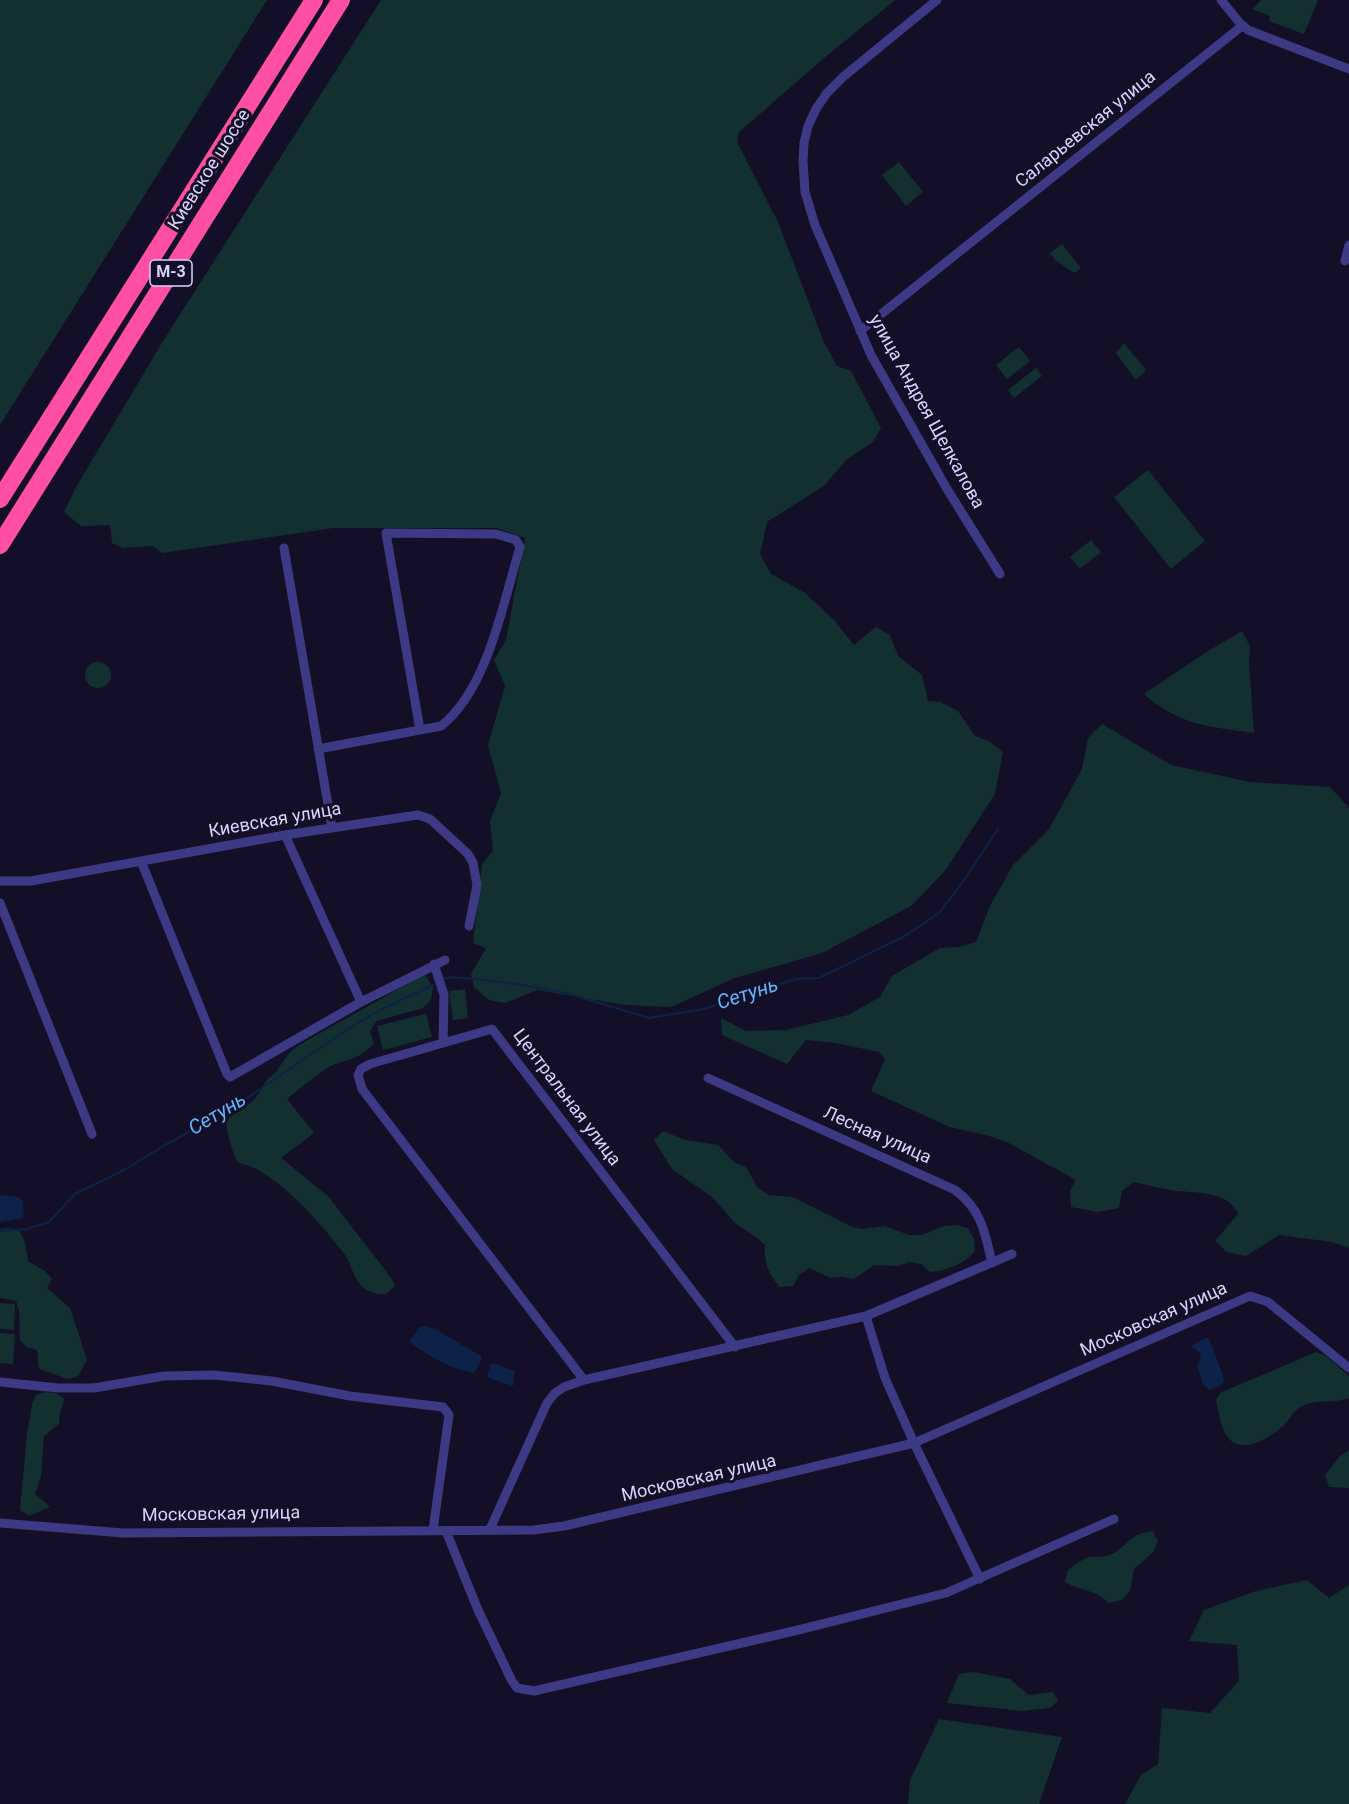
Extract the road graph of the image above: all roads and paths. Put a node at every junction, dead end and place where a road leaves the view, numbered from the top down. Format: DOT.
graph roads {
  1 [pos="314,0"];
  2 [pos="341,0"];
  3 [pos="937,0"];
  4 [pos="1221,0"];
  5 [pos="1242,26"];
  6 [pos="1349,69"];
  7 [pos="1349,245"];
  8 [pos="1345,261"];
  9 [pos="860,331"];
  10 [pos="0,499"];
  11 [pos="0,545"];
  12 [pos="284,548"];
  13 [pos="1000,574"];
  14 [pos="420,730"];
  15 [pos="318,749"];
  16 [pos="332,828"];
  17 [pos="285,835"];
  18 [pos="141,861"];
  19 [pos="0,880"];
  20 [pos="0,903"];
  21 [pos="469,926"];
  22 [pos="445,960"];
  23 [pos="434,964"];
  24 [pos="361,1002"];
  25 [pos="443,1043"];
  26 [pos="708,1078"];
  27 [pos="92,1134"];
  28 [pos="1012,1254"];
  29 [pos="992,1263"];
  30 [pos="866,1316"];
  31 [pos="735,1347"];
  32 [pos="1349,1368"];
  33 [pos="584,1380"];
  34 [pos="0,1382"];
  35 [pos="914,1443"];
  36 [pos="1114,1519"];
  37 [pos="0,1523"];
  38 [pos="490,1529"];
  39 [pos="433,1530"];
  40 [pos="446,1531"];
  41 [pos="981,1579"];
  1 -- 10 [label="highway, Киевское шоссе / М-3"];
  2 -- 11 [label="highway, Киевское шоссе / М-3"];
  3 -- 9 [label="street, улица Андрея Щелкалова"];
  4 -- 5 [label="street"];
  5 -- 6 [label="street"];
  5 -- 9 [label="street, Саларьевская улица"];
  7 -- 8 [label="street"];
  9 -- 13 [label="street, улица Андрея Щелкалова"];
  12 -- 15 [label="street"];
  14 -- 14 [label="street"];
  14 -- 15 [label="street"];
  15 -- 16 [label="street"];
  16 -- 17 [label="street, Киевская улица"];
  16 -- 21 [label="street, Киевская улица"];
  17 -- 18 [label="street, Киевская улица"];
  17 -- 24 [label="street"];
  18 -- 19 [label="street, Киевская улица"];
  18 -- 24 [label="street"];
  20 -- 27 [label="street"];
  22 -- 23 [label="street"];
  23 -- 24 [label="street"];
  23 -- 25 [label="street"];
  25 -- 31 [label="street, Центральная улица"];
  25 -- 33 [label="street, Центральная улица"];
  26 -- 29 [label="street, Лесная улица"];
  28 -- 29 [label="street"];
  29 -- 30 [label="street"];
  30 -- 31 [label="street"];
  30 -- 35 [label="street"];
  31 -- 33 [label="street"];
  32 -- 35 [label="street, Московская улица"];
  33 -- 38 [label="street"];
  34 -- 39 [label="street"];
  35 -- 38 [label="street, Московская улица"];
  35 -- 41 [label="street"];
  36 -- 41 [label="street"];
  37 -- 39 [label="street, Московская улица"];
  38 -- 40 [label="street, Московская улица"];
  39 -- 40 [label="street, Московская улица"];
  40 -- 41 [label="street"];
}
